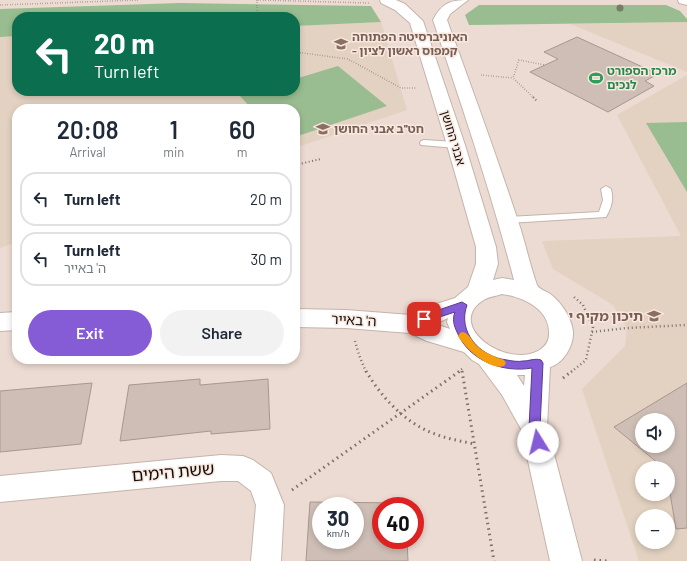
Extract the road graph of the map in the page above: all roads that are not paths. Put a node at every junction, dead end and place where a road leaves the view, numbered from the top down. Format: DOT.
graph roads {
  1 [pos="462,0"];
  2 [pos="684,0"];
  3 [pos="381,1"];
  4 [pos="687,1"];
  5 [pos="428,17"];
  6 [pos="424,143"];
  7 [pos="456,145"];
  8 [pos="606,189"];
  9 [pos="508,220"];
  10 [pos="528,292"];
  11 [pos="470,298"];
  12 [pos="300,318"];
  13 [pos="12,321"];
  14 [pos="0,322"];
  15 [pos="413,324"];
  16 [pos="479,351"];
  17 [pos="538,363"];
  18 [pos="534,428"];
  19 [pos="0,489"];
  20 [pos="266,561"];
  21 [pos="566,561"];
  1 -- 5 [label="street"];
  2 -- 4 [label="street"];
  3 -- 5 [label="street"];
  5 -- 7 [label="street, אבני החושן"];
  5 -- 9 [label="street, אבני החושן"];
  6 -- 7 [label="lane"];
  7 -- 11 [label="street, אבני החושן"];
  8 -- 9 [label="lane"];
  9 -- 10 [label="street, אבני החושן"];
  10 -- 11 [label="street"];
  10 -- 17 [label="street"];
  11 -- 15 [label="street, ה' באייר"];
  11 -- 16 [label="street"];
  12 -- 15 [label="street, ה' באייר"];
  13 -- 14 [label="street"];
  15 -- 16 [label="street, ה' באייר"];
  16 -- 17 [label="street"];
  16 -- 18 [label="street"];
  17 -- 18 [label="street"];
  18 -- 21 [label="street"];
  19 -- 20 [label="street, ששת הימים"];
}
